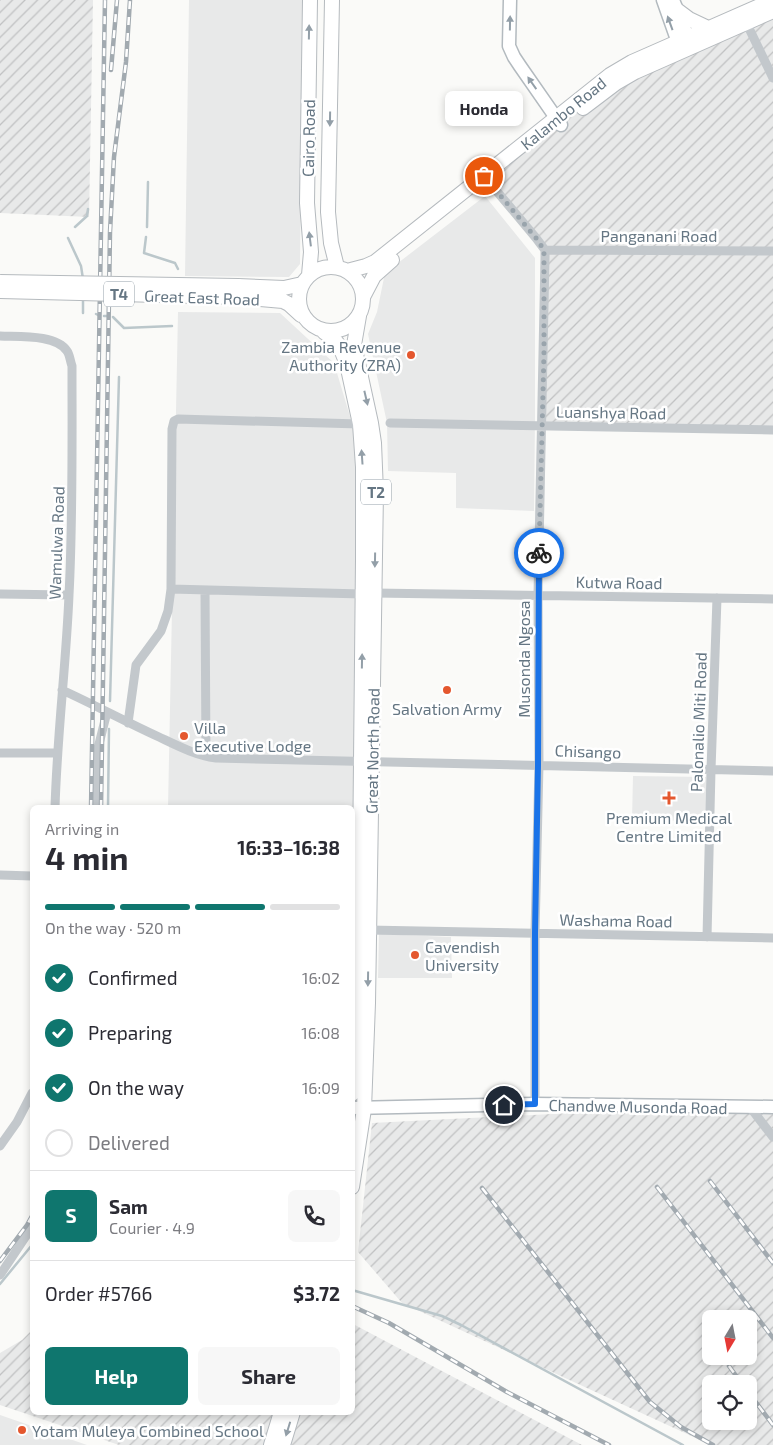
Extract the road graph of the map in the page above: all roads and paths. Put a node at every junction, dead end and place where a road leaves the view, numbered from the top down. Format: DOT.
graph roads {
  1 [pos="310,0"];
  2 [pos="332,0"];
  3 [pos="510,0"];
  4 [pos="663,0"];
  5 [pos="773,0"];
  6 [pos="675,5"];
  7 [pos="773,10"];
  8 [pos="744,18"];
  9 [pos="708,28"];
  10 [pos="685,44"];
  11 [pos="309,67"];
  12 [pos="330,67"];
  13 [pos="773,78"];
  14 [pos="308,87"];
  15 [pos="330,87"];
  16 [pos="559,121"];
  17 [pos="487,179"];
  18 [pos="544,250"];
  19 [pos="773,251"];
  20 [pos="342,269"];
  21 [pos="306,279"];
  22 [pos="0,282"];
  23 [pos="0,291"];
  24 [pos="238,292"];
  25 [pos="363,297"];
  26 [pos="359,316"];
  27 [pos="307,321"];
  28 [pos="324,332"];
  29 [pos="0,336"];
  30 [pos="390,423"];
  31 [pos="360,424"];
  32 [pos="542,426"];
  33 [pos="773,430"];
  34 [pos="171,589"];
  35 [pos="205,590"];
  36 [pos="368,593"];
  37 [pos="0,594"];
  38 [pos="538,595"];
  39 [pos="69,596"];
  40 [pos="717,598"];
  41 [pos="773,599"];
  42 [pos="62,690"];
  43 [pos="107,712"];
  44 [pos="128,723"];
  45 [pos="0,753"];
  46 [pos="57,753"];
  47 [pos="206,756"];
  48 [pos="366,762"];
  49 [pos="538,765"];
  50 [pos="711,770"];
  51 [pos="773,771"];
  52 [pos="55,805"];
  53 [pos="96,805"];
  54 [pos="0,875"];
  55 [pos="30,876"];
  56 [pos="360,931"];
  57 [pos="535,933"];
  58 [pos="707,937"];
  59 [pos="773,938"];
  60 [pos="355,1033"];
  61 [pos="30,1097"];
  62 [pos="535,1104"];
  63 [pos="750,1107"];
  64 [pos="773,1107"];
  65 [pos="358,1109"];
  66 [pos="773,1137"];
  67 [pos="0,1146"];
  68 [pos="355,1148"];
  69 [pos="30,1230"];
  70 [pos="0,1276"];
  71 [pos="280,1415"];
  72 [pos="292,1415"];
  73 [pos="270,1445"];
  74 [pos="282,1445"];
  11 -- 1 [label="main road, Cairo Road, one-way"];
  2 -- 12 [label="main road, Cairo Road"];
  16 -- 3 [label="street, one-way"];
  10 -- 4 [label="street, one-way"];
  5 -- 8 [label="main road, Kalambo Road"];
  6 -- 9 [label="main road"];
  6 -- 10 [label="street"];
  7 -- 8 [label="main road, Kalambo Road"];
  8 -- 9 [label="main road, Kalambo Road"];
  8 -- 10 [label="main road, Kalambo Road"];
  8 -- 13 [label="street"];
  9 -- 10 [label="main road, Kalambo Road"];
  10 -- 16 [label="main road, Kalambo Road"];
  11 -- 12 [label="main road"];
  11 -- 14 [label="main road, Cairo Road"];
  12 -- 15 [label="main road, Cairo Road"];
  14 -- 15 [label="main road"];
  21 -- 14 [label="main road, Cairo Road, one-way"];
  15 -- 20 [label="main road, Cairo Road, one-way"];
  16 -- 17 [label="main road, Kalambo Road"];
  17 -- 18 [label="street"];
  17 -- 20 [label="main road, Kalambo Road"];
  17 -- 25 [label="main road, Kalambo Road"];
  18 -- 19 [label="street, Panganani Road"];
  18 -- 32 [label="street, Musonda Ngosa"];
  20 -- 21 [label="main road"];
  20 -- 25 [label="main road"];
  21 -- 24 [label="main road, Great East Road / T4"];
  21 -- 27 [label="main road"];
  22 -- 24 [label="main road, Great East Road / T4, bridge"];
  23 -- 24 [label="main road, Great East Road / T4, bridge"];
  24 -- 27 [label="main road, Great East Road / T4"];
  25 -- 26 [label="main road"];
  26 -- 28 [label="main road"];
  26 -- 36 [label="main road, Great North Road / T2, one-way"];
  27 -- 28 [label="main road"];
  28 -- 31 [label="main road, Great North Road / T2"];
  29 -- 39 [label="street, Wamulwa Road"];
  30 -- 32 [label="street, Luanshya Road"];
  31 -- 34 [label="street"];
  36 -- 31 [label="main road, Great North Road / T2, one-way"];
  32 -- 33 [label="street, Luanshya Road"];
  32 -- 38 [label="street, Musonda Ngosa"];
  34 -- 35 [label="street, Kutwa Road"];
  34 -- 44 [label="street"];
  35 -- 36 [label="street, Kutwa Road"];
  35 -- 47 [label="street"];
  36 -- 38 [label="street, Kutwa Road"];
  36 -- 48 [label="main road, Great North Road / T2"];
  37 -- 39 [label="street"];
  38 -- 40 [label="street, Kutwa Road"];
  38 -- 49 [label="street, Musonda Ngosa"];
  39 -- 42 [label="street, Wamulwa Road"];
  40 -- 41 [label="street, Kutwa Road"];
  40 -- 50 [label="street, Palonalio Miti Road"];
  42 -- 43 [label="street, Chisango"];
  42 -- 46 [label="street, Wamulwa Road"];
  43 -- 44 [label="street, Chisango"];
  43 -- 53 [label="street"];
  44 -- 47 [label="street, Chisango"];
  45 -- 46 [label="street"];
  46 -- 52 [label="street, Wamulwa Road"];
  47 -- 48 [label="street, Chisango"];
  48 -- 49 [label="street, Chisango"];
  48 -- 56 [label="main road, Great North Road / T2"];
  48 -- 56 [label="main road, Great North Road / T2"];
  49 -- 50 [label="street, Chisango"];
  49 -- 57 [label="street, Musonda Ngosa"];
  50 -- 51 [label="street, Chisango"];
  50 -- 58 [label="street, Palonalio Miti Road"];
  54 -- 55 [label="street"];
  56 -- 57 [label="street, Washama Road"];
  56 -- 60 [label="main road, Great North Road / T2"];
  56 -- 65 [label="main road, Great North Road / T2, one-way"];
  57 -- 58 [label="street, Washama Road"];
  57 -- 62 [label="street, Musonda Ngosa"];
  58 -- 59 [label="street, Washama Road"];
  61 -- 67 [label="street"];
  62 -- 63 [label="street, Chandwe Musonda Road"];
  62 -- 65 [label="street, Chandwe Musonda Road"];
  63 -- 64 [label="street, Chandwe Musonda Road"];
  63 -- 66 [label="street"];
  65 -- 68 [label="main road, Great North Road / T2"];
  69 -- 70 [label="street"];
  71 -- 73 [label="main road"];
  72 -- 74 [label="main road, one-way"];
}
